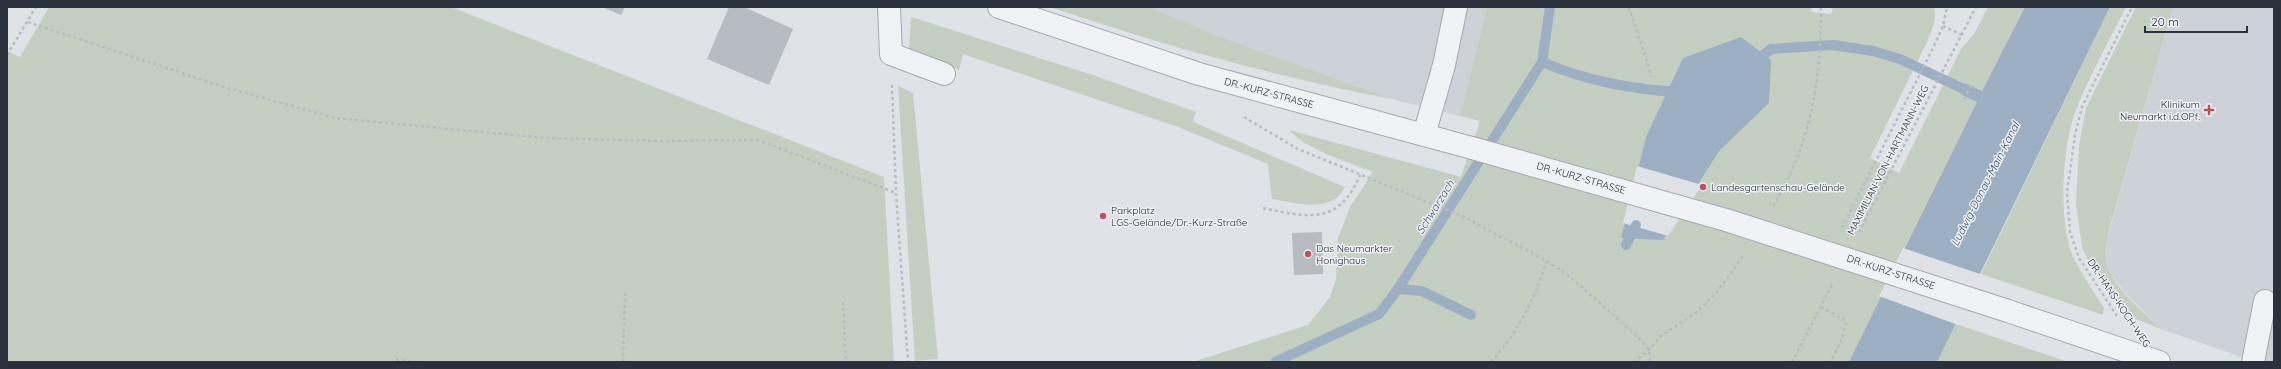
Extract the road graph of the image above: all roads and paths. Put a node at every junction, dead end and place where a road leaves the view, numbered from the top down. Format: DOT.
graph roads {
  1 [pos="36,7"];
  2 [pos="889,7"];
  3 [pos="1000,7"];
  4 [pos="1456,7"];
  5 [pos="1629,7"];
  6 [pos="1821,7"];
  7 [pos="1947,7"];
  8 [pos="1976,7"];
  9 [pos="2132,7"];
  10 [pos="28,22"];
  11 [pos="1943,26"];
  12 [pos="1962,35"];
  13 [pos="7,54"];
  14 [pos="890,54"];
  15 [pos="1818,66"];
  16 [pos="944,74"];
  17 [pos="1652,77"];
  18 [pos="1972,84"];
  19 [pos="1964,99"];
  20 [pos="1240,114"];
  21 [pos="1424,135"];
  22 [pos="1360,175"];
  23 [pos="896,193"];
  24 [pos="1263,208"];
  25 [pos="1856,238"];
  26 [pos="1830,251"];
  27 [pos="1547,261"];
  28 [pos="1835,279"];
  29 [pos="625,292"];
  30 [pos="2265,301"];
  31 [pos="843,302"];
  32 [pos="1821,307"];
  33 [pos="2121,320"];
  34 [pos="1649,350"];
  35 [pos="396,360"];
  36 [pos="417,362"];
  37 [pos="623,362"];
  38 [pos="846,362"];
  39 [pos="908,362"];
  40 [pos="1491,362"];
  41 [pos="1634,362"];
  42 [pos="1650,362"];
  43 [pos="1792,362"];
  44 [pos="1830,362"];
  45 [pos="2159,362"];
  46 [pos="2252,362"];
  1 -- 10 [label="path"];
  2 -- 14 [label="street"];
  3 -- 21 [label="street, DR.-KURZ-STRASSE"];
  4 -- 21 [label="street"];
  5 -- 17 [label="path"];
  6 -- 15 [label="path"];
  7 -- 11 [label="path"];
  8 -- 12 [label="path, MAXIMILIAN-VON-HARTMANN-WEG"];
  9 -- 33 [label="path, DR.-HANS-KOCH-WEG"];
  10 -- 13 [label="path"];
  10 -- 23 [label="path"];
  11 -- 12 [label="path"];
  11 -- 26 [label="path"];
  12 -- 25 [label="path, MAXIMILIAN-VON-HARTMANN-WEG"];
  14 -- 16 [label="street"];
  14 -- 23 [label="path"];
  18 -- 19 [label="path"];
  20 -- 22 [label="path"];
  21 -- 26 [label="street, DR.-KURZ-STRASSE, bridge"];
  22 -- 24 [label="path"];
  22 -- 27 [label="path"];
  23 -- 39 [label="path"];
  26 -- 45 [label="street, DR.-KURZ-STRASSE, bridge"];
  27 -- 34 [label="path"];
  27 -- 40 [label="path"];
  28 -- 32 [label="path"];
  29 -- 37 [label="path"];
  30 -- 46 [label="street"];
  31 -- 38 [label="path"];
  32 -- 43 [label="path"];
  32 -- 44 [label="path"];
  34 -- 41 [label="path"];
  34 -- 42 [label="path"];
  35 -- 36 [label="path"];
}
